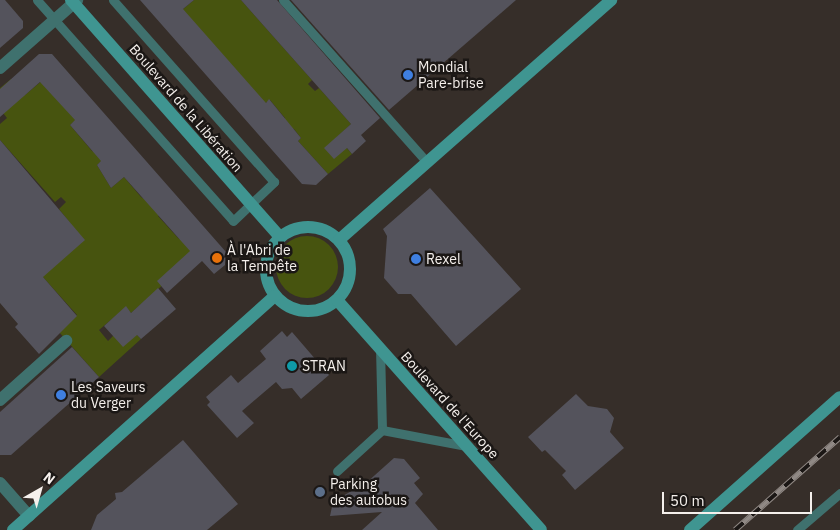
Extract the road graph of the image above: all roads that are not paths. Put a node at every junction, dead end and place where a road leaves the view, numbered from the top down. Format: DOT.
graph roads {
  1 [pos="37,0"];
  2 [pos="113,0"];
  3 [pos="283,0"];
  4 [pos="611,0"];
  5 [pos="73,1"];
  6 [pos="54,20"];
  7 [pos="0,68"];
  8 [pos="426,162"];
  9 [pos="251,205"];
  10 [pos="279,236"];
  11 [pos="339,240"];
  12 [pos="275,296"];
  13 [pos="337,300"];
  14 [pos="66,341"];
  15 [pos="380,348"];
  16 [pos="840,397"];
  17 [pos="0,400"];
  18 [pos="382,430"];
  19 [pos="467,446"];
  20 [pos="337,471"];
  21 [pos="2,489"];
  22 [pos="840,493"];
  23 [pos="29,516"];
  24 [pos="13,530"];
  25 [pos="541,530"];
  26 [pos="690,530"];
  27 [pos="797,530"];
  1 -- 6 [label="lane"];
  2 -- 9 [label="lane"];
  3 -- 8 [label="lane"];
  4 -- 8 [label="main road"];
  5 -- 6 [label="street"];
  5 -- 9 [label="main road, Boulevard de la Libération"];
  6 -- 7 [label="street"];
  6 -- 9 [label="lane"];
  8 -- 11 [label="main road"];
  9 -- 10 [label="main road, Boulevard de la Libération"];
  10 -- 11 [label="main road"];
  10 -- 12 [label="main road"];
  11 -- 13 [label="main road"];
  12 -- 13 [label="main road"];
  12 -- 23 [label="main road"];
  13 -- 15 [label="main road, Boulevard de l'Europe"];
  14 -- 17 [label="street"];
  15 -- 18 [label="lane"];
  15 -- 19 [label="main road, Boulevard de l'Europe"];
  16 -- 26 [label="main road"];
  18 -- 19 [label="lane"];
  18 -- 20 [label="lane"];
  19 -- 25 [label="main road, Boulevard de l'Europe"];
  21 -- 23 [label="street"];
  22 -- 27 [label="lane"];
  23 -- 24 [label="main road"];
}
